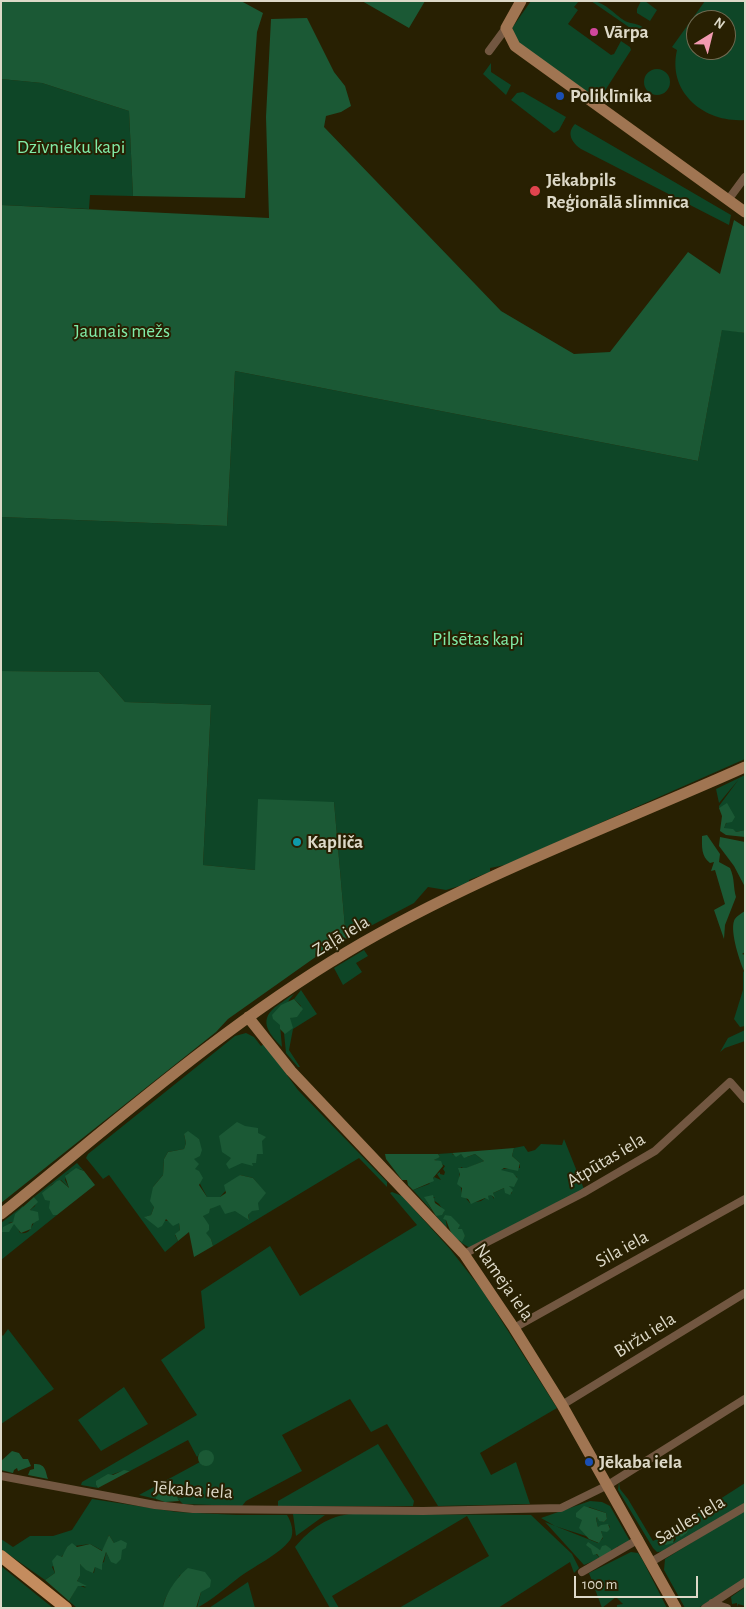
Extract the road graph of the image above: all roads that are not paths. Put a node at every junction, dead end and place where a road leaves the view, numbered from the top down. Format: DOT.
graph roads {
  1 [pos="521,1"];
  2 [pos="506,28"];
  3 [pos="488,51"];
  4 [pos="745,177"];
  5 [pos="728,200"];
  6 [pos="745,212"];
  7 [pos="745,767"];
  8 [pos="248,1017"];
  9 [pos="745,1099"];
  10 [pos="745,1200"];
  11 [pos="1,1214"];
  12 [pos="464,1254"];
  13 [pos="745,1293"];
  14 [pos="514,1328"];
  15 [pos="745,1399"];
  16 [pos="562,1405"];
  17 [pos="1,1476"];
  18 [pos="608,1485"];
  19 [pos="745,1507"];
  20 [pos="639,1539"];
  21 [pos="1,1556"];
  22 [pos="652,1562"];
  23 [pos="582,1572"];
  24 [pos="745,1582"];
  25 [pos="708,1606"];
  26 [pos="66,1608"];
  27 [pos="676,1608"];
  28 [pos="727,1608"];
  1 -- 2 [label="street"];
  2 -- 3 [label="street"];
  2 -- 5 [label="street"];
  4 -- 5 [label="street"];
  5 -- 6 [label="street"];
  7 -- 8 [label="street, Zaļā iela"];
  8 -- 11 [label="street, Zaļā iela"];
  8 -- 12 [label="street, Nameja iela"];
  9 -- 12 [label="street, Atpūtas iela"];
  10 -- 14 [label="street, Sila iela"];
  12 -- 14 [label="street, Nameja iela"];
  13 -- 16 [label="street, Biržu iela"];
  14 -- 16 [label="street, Nameja iela"];
  15 -- 18 [label="street, Jēkaba iela"];
  16 -- 18 [label="street, Nameja iela"];
  17 -- 18 [label="street, Jēkaba iela"];
  18 -- 20 [label="street, Nameja iela"];
  19 -- 22 [label="street, Saules iela"];
  20 -- 22 [label="street, Nameja iela"];
  20 -- 23 [label="street"];
  21 -- 26 [label="main road"];
  22 -- 27 [label="street, Nameja iela"];
  24 -- 25 [label="street"];
  25 -- 28 [label="street"];
}
